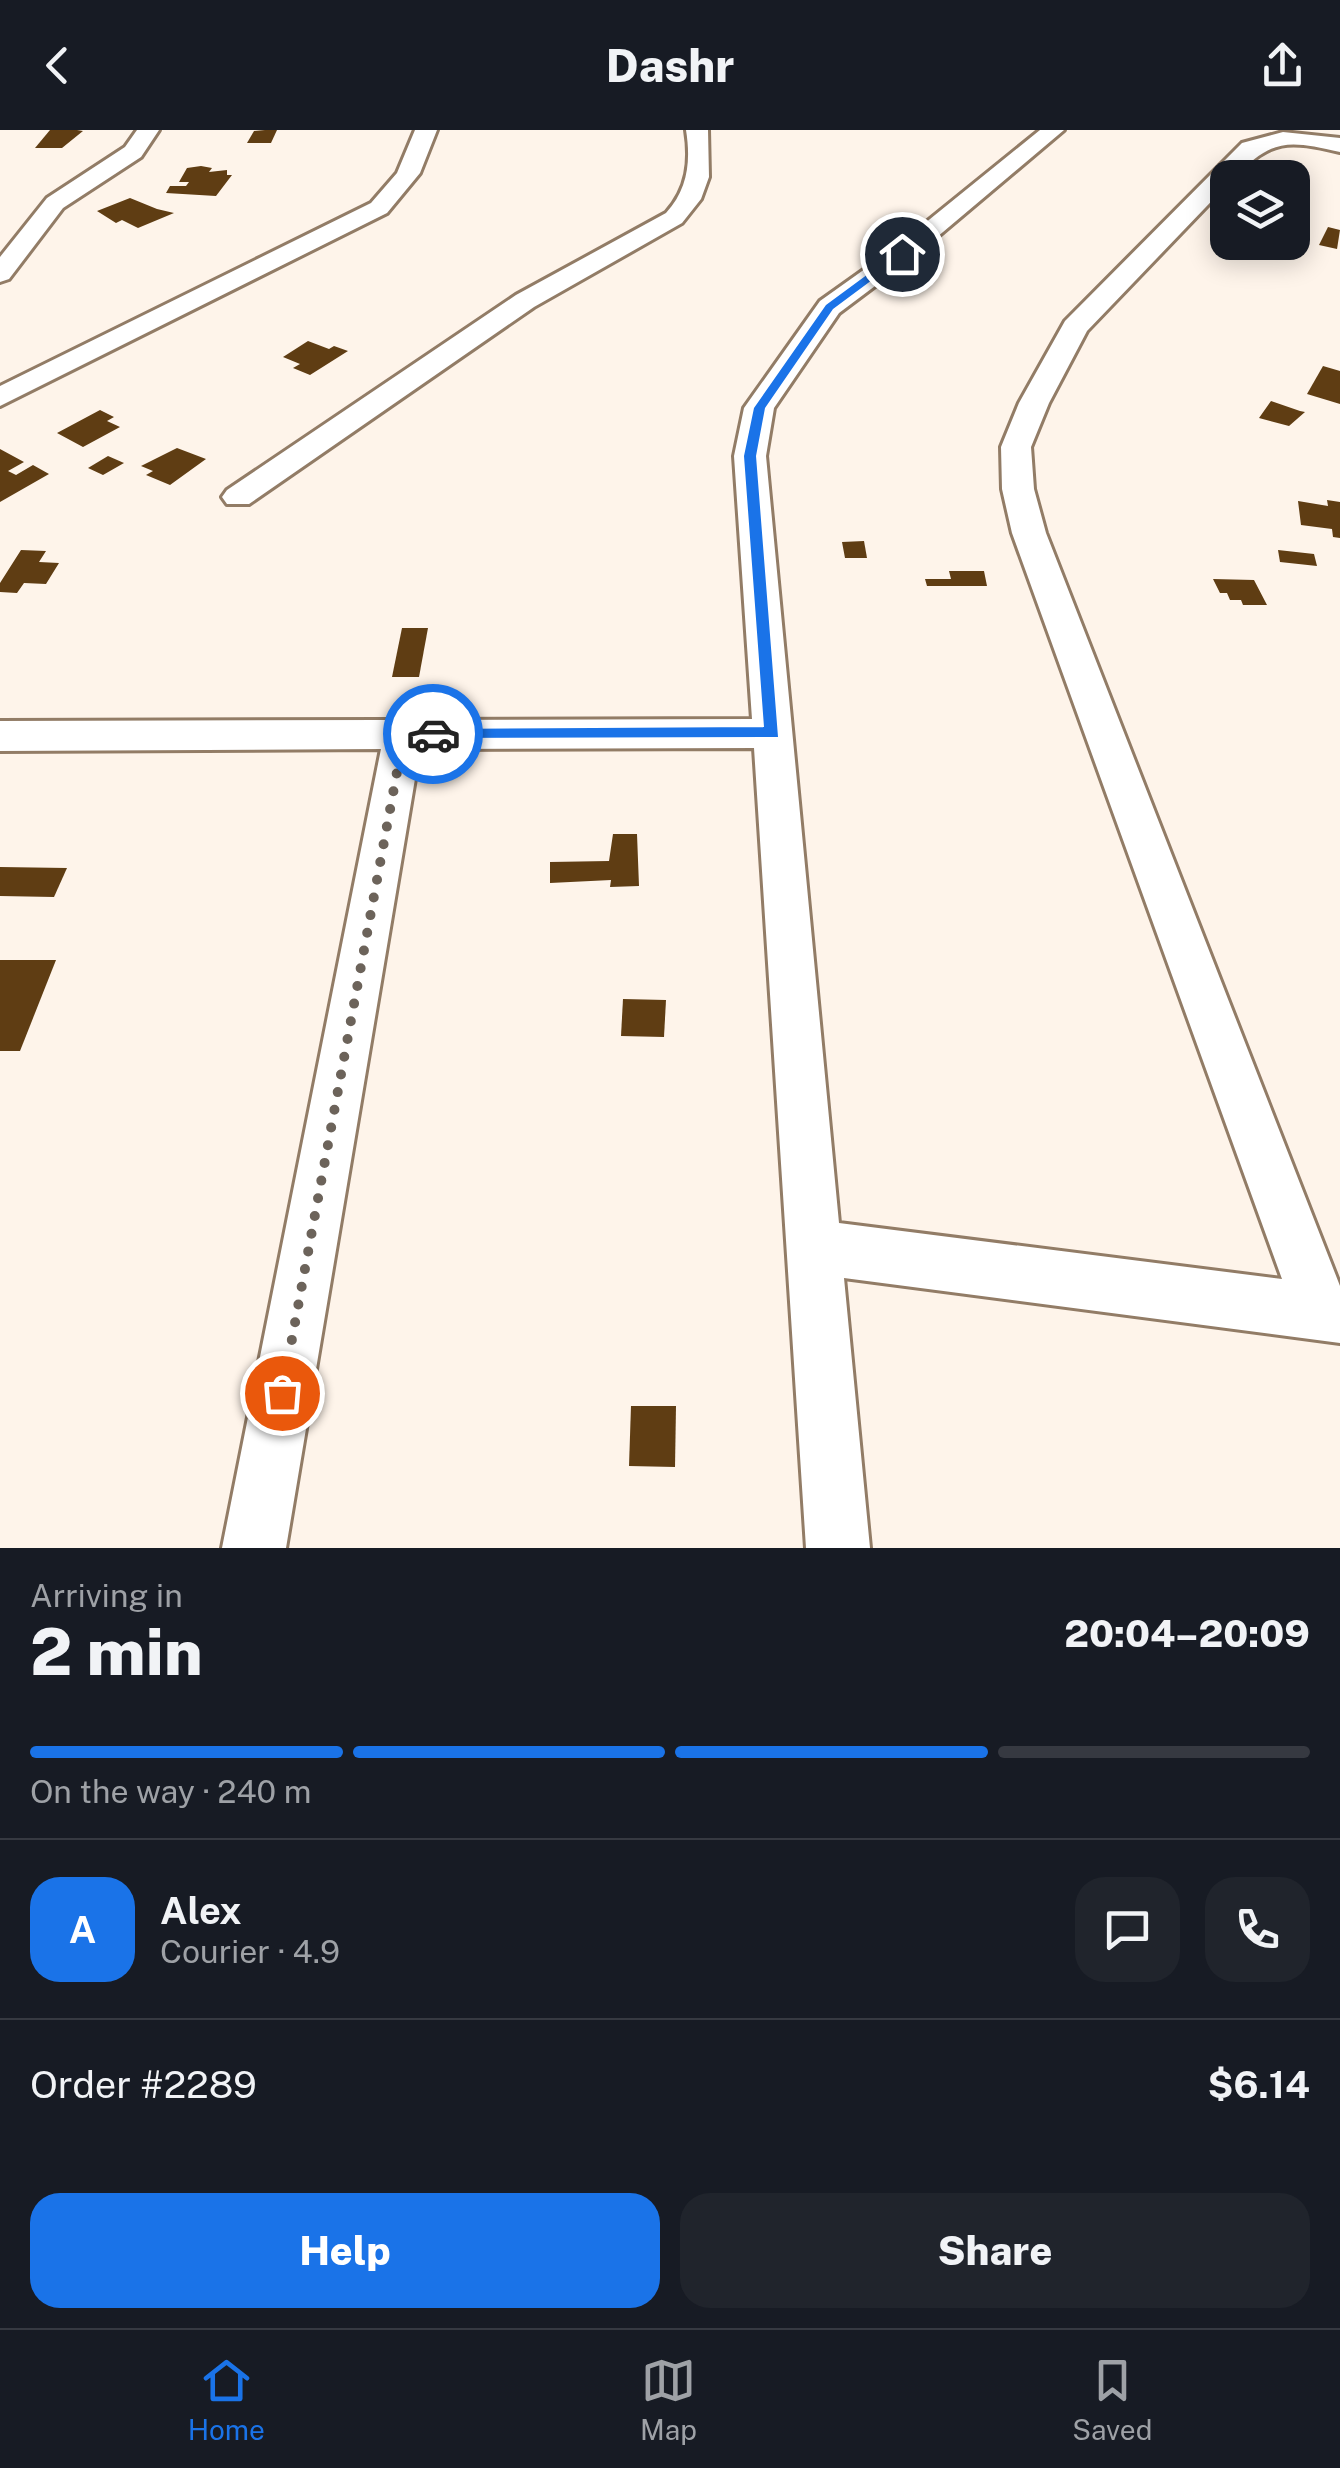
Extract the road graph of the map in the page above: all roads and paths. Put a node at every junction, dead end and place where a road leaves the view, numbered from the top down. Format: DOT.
graph roads {
  1 [pos="148,130"];
  2 [pos="426,130"];
  3 [pos="697,130"];
  4 [pos="1052,130"];
  5 [pos="1340,145"];
  6 [pos="0,274"];
  7 [pos="0,396"];
  8 [pos="238,498"];
  9 [pos="772,733"];
  10 [pos="404,734"];
  11 [pos="0,736"];
  12 [pos="814,1247"];
  13 [pos="1331,1313"];
  14 [pos="254,1548"];
  15 [pos="838,1548"];
  1 -- 6 [label="street"];
  2 -- 7 [label="street"];
  3 -- 8 [label="street"];
  4 -- 9 [label="street"];
  5 -- 13 [label="street"];
  9 -- 10 [label="street"];
  9 -- 12 [label="street"];
  10 -- 11 [label="street"];
  10 -- 14 [label="street"];
  12 -- 13 [label="street"];
  12 -- 15 [label="street"];
}
